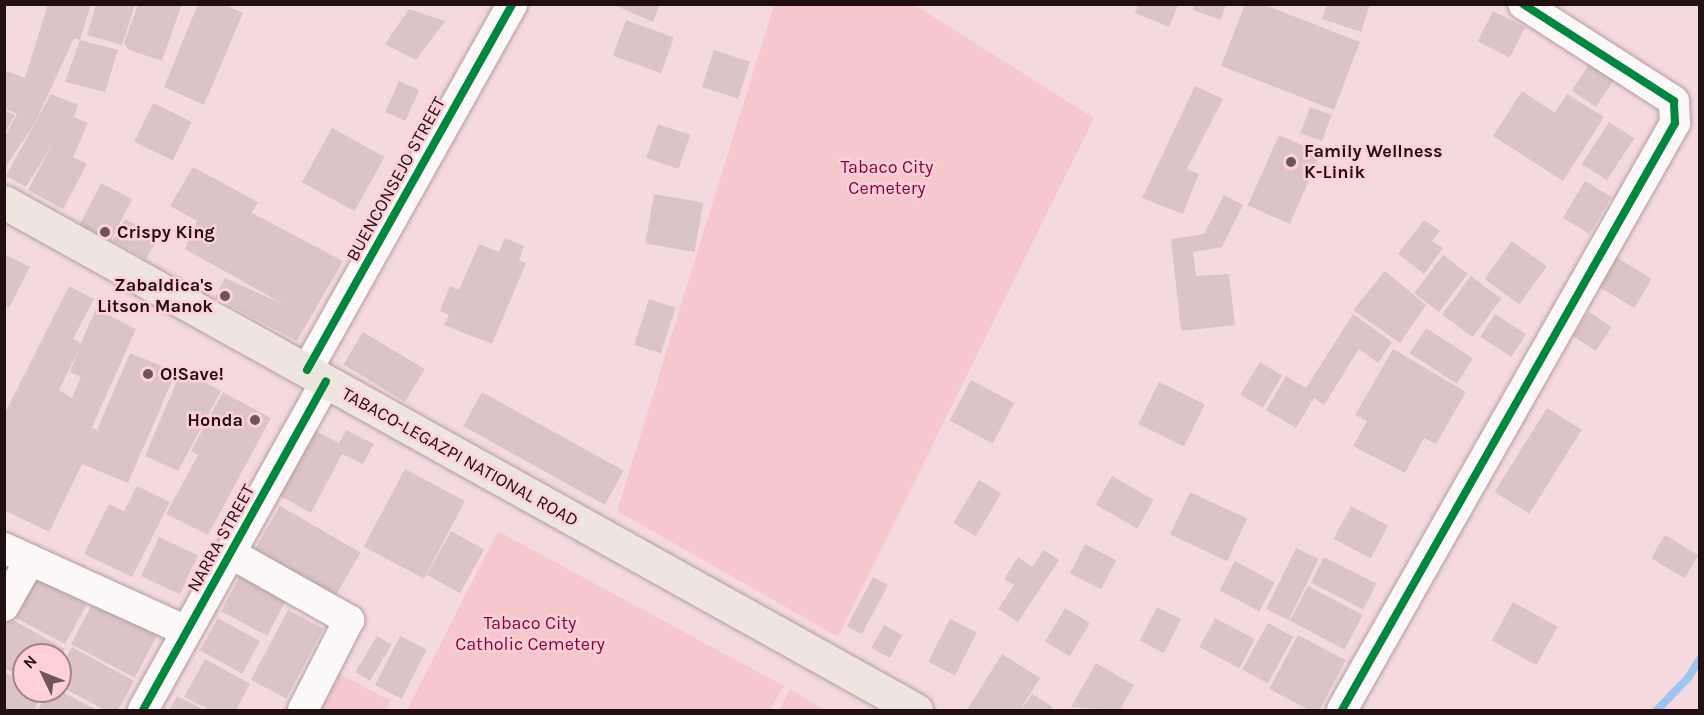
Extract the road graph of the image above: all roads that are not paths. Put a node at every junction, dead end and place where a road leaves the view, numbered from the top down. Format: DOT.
graph roads {
  1 [pos="512,4"];
  2 [pos="1523,4"];
  3 [pos="4,202"];
  4 [pos="317,376"];
  5 [pos="230,553"];
  6 [pos="17,554"];
  7 [pos="4,606"];
  8 [pos="186,631"];
  9 [pos="143,711"];
  10 [pos="303,711"];
  11 [pos="916,711"];
  12 [pos="1342,711"];
  1 -- 4 [label="street, BUENCONSEJO STREET"];
  2 -- 12 [label="street"];
  3 -- 4 [label="main road, TABACO-LEGAZPI NATIONAL ROAD"];
  4 -- 5 [label="street, NARRA STREET"];
  4 -- 11 [label="main road, TABACO-LEGAZPI NATIONAL ROAD"];
  5 -- 8 [label="street, NARRA STREET"];
  5 -- 10 [label="street"];
  6 -- 7 [label="street"];
  6 -- 8 [label="street"];
  8 -- 9 [label="street, NARRA STREET"];
}
